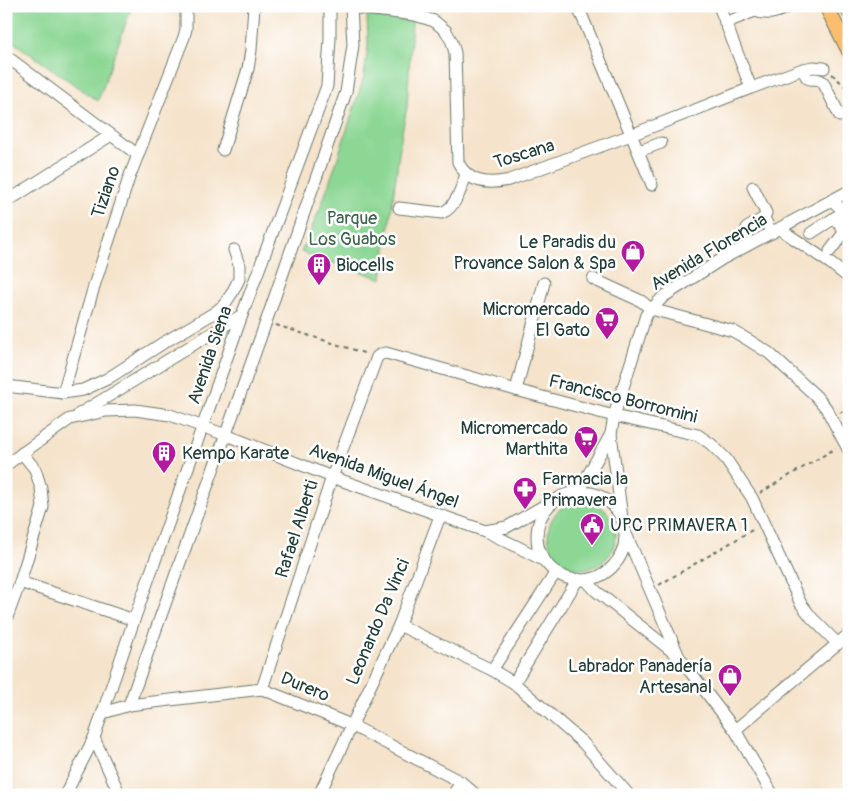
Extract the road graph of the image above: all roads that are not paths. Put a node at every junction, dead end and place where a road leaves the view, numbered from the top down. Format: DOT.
graph roads {
  1 [pos="186,6"];
  2 [pos="254,6"];
  3 [pos="330,6"];
  4 [pos="576,6"];
  5 [pos="719,6"];
  6 [pos="790,6"];
  7 [pos="826,6"];
  8 [pos="846,6"];
  9 [pos="351,7"];
  10 [pos="849,12"];
  11 [pos="725,22"];
  12 [pos="848,47"];
  13 [pos="6,56"];
  14 [pos="824,68"];
  15 [pos="804,69"];
  16 [pos="750,88"];
  17 [pos="840,116"];
  18 [pos="111,135"];
  19 [pos="632,136"];
  20 [pos="661,143"];
  21 [pos="223,150"];
  22 [pos="639,151"];
  23 [pos="138,155"];
  24 [pos="466,174"];
  25 [pos="652,186"];
  26 [pos="753,187"];
  27 [pos="849,190"];
  28 [pos="832,200"];
  29 [pos="6,202"];
  30 [pos="399,208"];
  31 [pos="847,212"];
  32 [pos="764,218"];
  33 [pos="834,218"];
  34 [pos="747,228"];
  35 [pos="776,231"];
  36 [pos="811,233"];
  37 [pos="234,250"];
  38 [pos="830,251"];
  39 [pos="849,278"];
  40 [pos="593,279"];
  41 [pos="544,283"];
  42 [pos="652,309"];
  43 [pos="242,315"];
  44 [pos="379,355"];
  45 [pos="6,386"];
  46 [pos="516,390"];
  47 [pos="63,393"];
  48 [pos="614,416"];
  49 [pos="70,419"];
  50 [pos="203,427"];
  51 [pos="611,434"];
  52 [pos="226,435"];
  53 [pos="847,447"];
  54 [pos="22,453"];
  55 [pos="6,465"];
  56 [pos="332,477"];
  57 [pos="579,491"];
  58 [pos="554,500"];
  59 [pos="440,516"];
  60 [pos="622,518"];
  61 [pos="485,531"];
  62 [pos="626,534"];
  63 [pos="545,561"];
  64 [pos="556,572"];
  65 [pos="582,580"];
  66 [pos="20,582"];
  67 [pos="6,620"];
  68 [pos="134,620"];
  69 [pos="398,625"];
  70 [pos="849,634"];
  71 [pos="838,644"];
  72 [pos="679,657"];
  73 [pos="492,670"];
  74 [pos="514,683"];
  75 [pos="262,689"];
  76 [pos="130,706"];
  77 [pos="103,713"];
  78 [pos="351,725"];
  79 [pos="735,730"];
  80 [pos="94,738"];
  81 [pos="462,782"];
  82 [pos="65,795"];
  83 [pos="120,795"];
  84 [pos="319,795"];
  85 [pos="453,795"];
  86 [pos="476,795"];
  87 [pos="629,795"];
  88 [pos="773,795"];
  1 -- 23 [label="street, Tiziano"];
  2 -- 21 [label="street"];
  3 -- 43 [label="street, Avenida Siena"];
  4 -- 19 [label="street"];
  5 -- 11 [label="street"];
  6 -- 11 [label="street"];
  7 -- 12 [label="main road"];
  8 -- 10 [label="main road"];
  9 -- 24 [label="street"];
  9 -- 52 [label="street"];
  11 -- 16 [label="street"];
  13 -- 18 [label="street"];
  14 -- 15 [label="street, Toscana"];
  15 -- 16 [label="street, Toscana"];
  15 -- 17 [label="street"];
  16 -- 19 [label="street, Toscana"];
  18 -- 23 [label="street"];
  18 -- 29 [label="street"];
  19 -- 22 [label="street"];
  19 -- 24 [label="street, Toscana"];
  20 -- 22 [label="street"];
  22 -- 25 [label="street"];
  23 -- 47 [label="street, Tiziano"];
  24 -- 30 [label="street"];
  26 -- 32 [label="street"];
  27 -- 28 [label="street, Avenida Florencia"];
  28 -- 31 [label="street"];
  28 -- 35 [label="street, Avenida Florencia"];
  31 -- 33 [label="street"];
  32 -- 34 [label="street"];
  32 -- 35 [label="street"];
  33 -- 36 [label="street"];
  33 -- 38 [label="street"];
  35 -- 39 [label="street"];
  35 -- 42 [label="street, Avenida Florencia"];
  37 -- 47 [label="street"];
  40 -- 42 [label="street"];
  41 -- 46 [label="street"];
  42 -- 48 [label="street, Avenida Florencia"];
  42 -- 53 [label="street"];
  43 -- 49 [label="street, Avenida Miguel Ángel"];
  43 -- 50 [label="street, Avenida Siena"];
  44 -- 46 [label="street, Francisco Borromini"];
  44 -- 56 [label="street, Rafael Alberti"];
  45 -- 47 [label="street"];
  46 -- 48 [label="street, Francisco Borromini"];
  48 -- 51 [label="street, Avenida Florencia"];
  48 -- 71 [label="street, Francisco Borromini"];
  49 -- 50 [label="street, Avenida Miguel Ángel"];
  49 -- 54 [label="street, Avenida Miguel Ángel"];
  50 -- 52 [label="street, Avenida Miguel Ángel"];
  50 -- 68 [label="street, Avenida Siena"];
  51 -- 57 [label="street, Avenida Florencia"];
  51 -- 60 [label="street, Avenida Florencia"];
  52 -- 56 [label="street, Avenida Miguel Ángel"];
  52 -- 76 [label="street"];
  54 -- 55 [label="street, Avenida Miguel Ángel"];
  54 -- 66 [label="street"];
  56 -- 59 [label="street, Avenida Miguel Ángel"];
  56 -- 75 [label="street, Rafael Alberti"];
  57 -- 58 [label="street"];
  57 -- 60 [label="street"];
  58 -- 61 [label="street"];
  58 -- 63 [label="street"];
  59 -- 61 [label="street, Avenida Miguel Ángel"];
  59 -- 69 [label="street, Leonardo Da Vinci"];
  60 -- 62 [label="street"];
  61 -- 63 [label="street, Avenida Miguel Ángel"];
  62 -- 65 [label="street"];
  62 -- 72 [label="street"];
  63 -- 64 [label="street"];
  64 -- 65 [label="street"];
  64 -- 73 [label="street"];
  65 -- 72 [label="street"];
  65 -- 74 [label="street"];
  66 -- 67 [label="street"];
  66 -- 68 [label="street"];
  68 -- 77 [label="street, Avenida Siena"];
  69 -- 73 [label="street"];
  69 -- 78 [label="street, Leonardo Da Vinci"];
  70 -- 71 [label="street"];
  71 -- 79 [label="street"];
  72 -- 79 [label="street"];
  73 -- 74 [label="street"];
  74 -- 87 [label="street"];
  75 -- 76 [label="street, Durero"];
  75 -- 78 [label="street, Durero"];
  76 -- 77 [label="street, Durero"];
  77 -- 80 [label="street, Avenida Siena"];
  78 -- 81 [label="street, Durero"];
  78 -- 84 [label="street, Leonardo Da Vinci"];
  79 -- 88 [label="street"];
  80 -- 82 [label="street, Avenida Siena"];
  80 -- 83 [label="street"];
  81 -- 85 [label="street"];
  81 -- 86 [label="street, Durero"];
}
